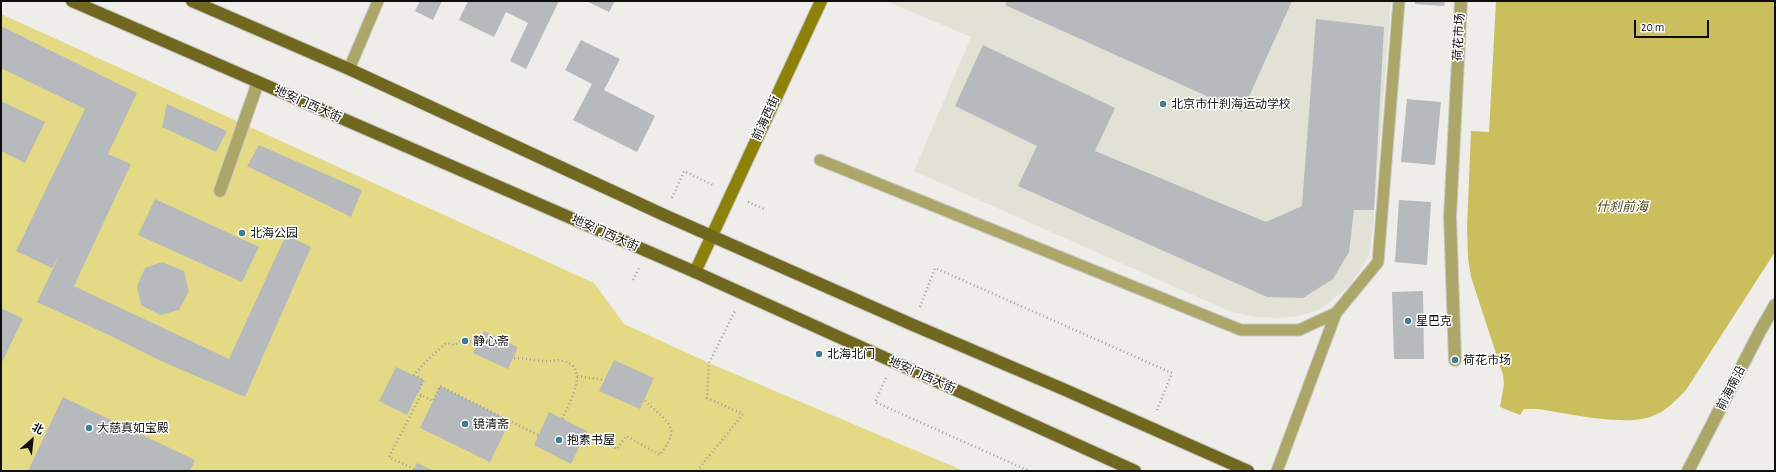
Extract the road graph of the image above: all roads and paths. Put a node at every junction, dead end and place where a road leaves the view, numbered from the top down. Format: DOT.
graph roads {
  1 [pos="72,1"];
  2 [pos="192,1"];
  3 [pos="378,1"];
  4 [pos="821,1"];
  5 [pos="1399,1"];
  6 [pos="1461,1"];
  7 [pos="349,70"];
  8 [pos="258,82"];
  9 [pos="820,160"];
  10 [pos="220,191"];
  11 [pos="710,236"];
  12 [pos="695,272"];
  13 [pos="743,294"];
  14 [pos="1775,305"];
  15 [pos="1336,313"];
  16 [pos="913,325"];
  17 [pos="478,344"];
  18 [pos="514,358"];
  19 [pos="1455,360"];
  20 [pos="894,363"];
  21 [pos="577,376"];
  22 [pos="604,380"];
  23 [pos="421,395"];
  24 [pos="644,400"];
  25 [pos="562,419"];
  26 [pos="1150,427"];
  27 [pos="586,433"];
  28 [pos="538,435"];
  29 [pos="414,469"];
  30 [pos="696,471"];
  31 [pos="1029,471"];
  32 [pos="1135,471"];
  33 [pos="1248,471"];
  34 [pos="1277,471"];
  35 [pos="1688,471"];
  1 -- 8 [label="main road, 地安门西大街"];
  2 -- 7 [label="main road"];
  3 -- 7 [label="lane"];
  4 -- 11 [label="street, 前海西街"];
  5 -- 15 [label="lane"];
  6 -- 19 [label="street, 荷花市场"];
  7 -- 11 [label="main road"];
  8 -- 10 [label="street"];
  8 -- 12 [label="main road, 地安门西大街"];
  9 -- 15 [label="lane"];
  11 -- 12 [label="street, 前海西街"];
  11 -- 16 [label="main road"];
  12 -- 13 [label="main road, 地安门西大街"];
  13 -- 20 [label="main road, 地安门西大街"];
  13 -- 30 [label="path"];
  14 -- 35 [label="street, 前海南沿"];
  15 -- 34 [label="lane"];
  16 -- 26 [label="main road"];
  16 -- 26 [label="path"];
  17 -- 23 [label="path"];
  18 -- 21 [label="path"];
  20 -- 31 [label="path"];
  20 -- 32 [label="main road, 地安门西大街"];
  21 -- 22 [label="path"];
  21 -- 25 [label="path"];
  23 -- 28 [label="path"];
  23 -- 29 [label="path"];
  24 -- 27 [label="path"];
  26 -- 33 [label="main road"];
}
